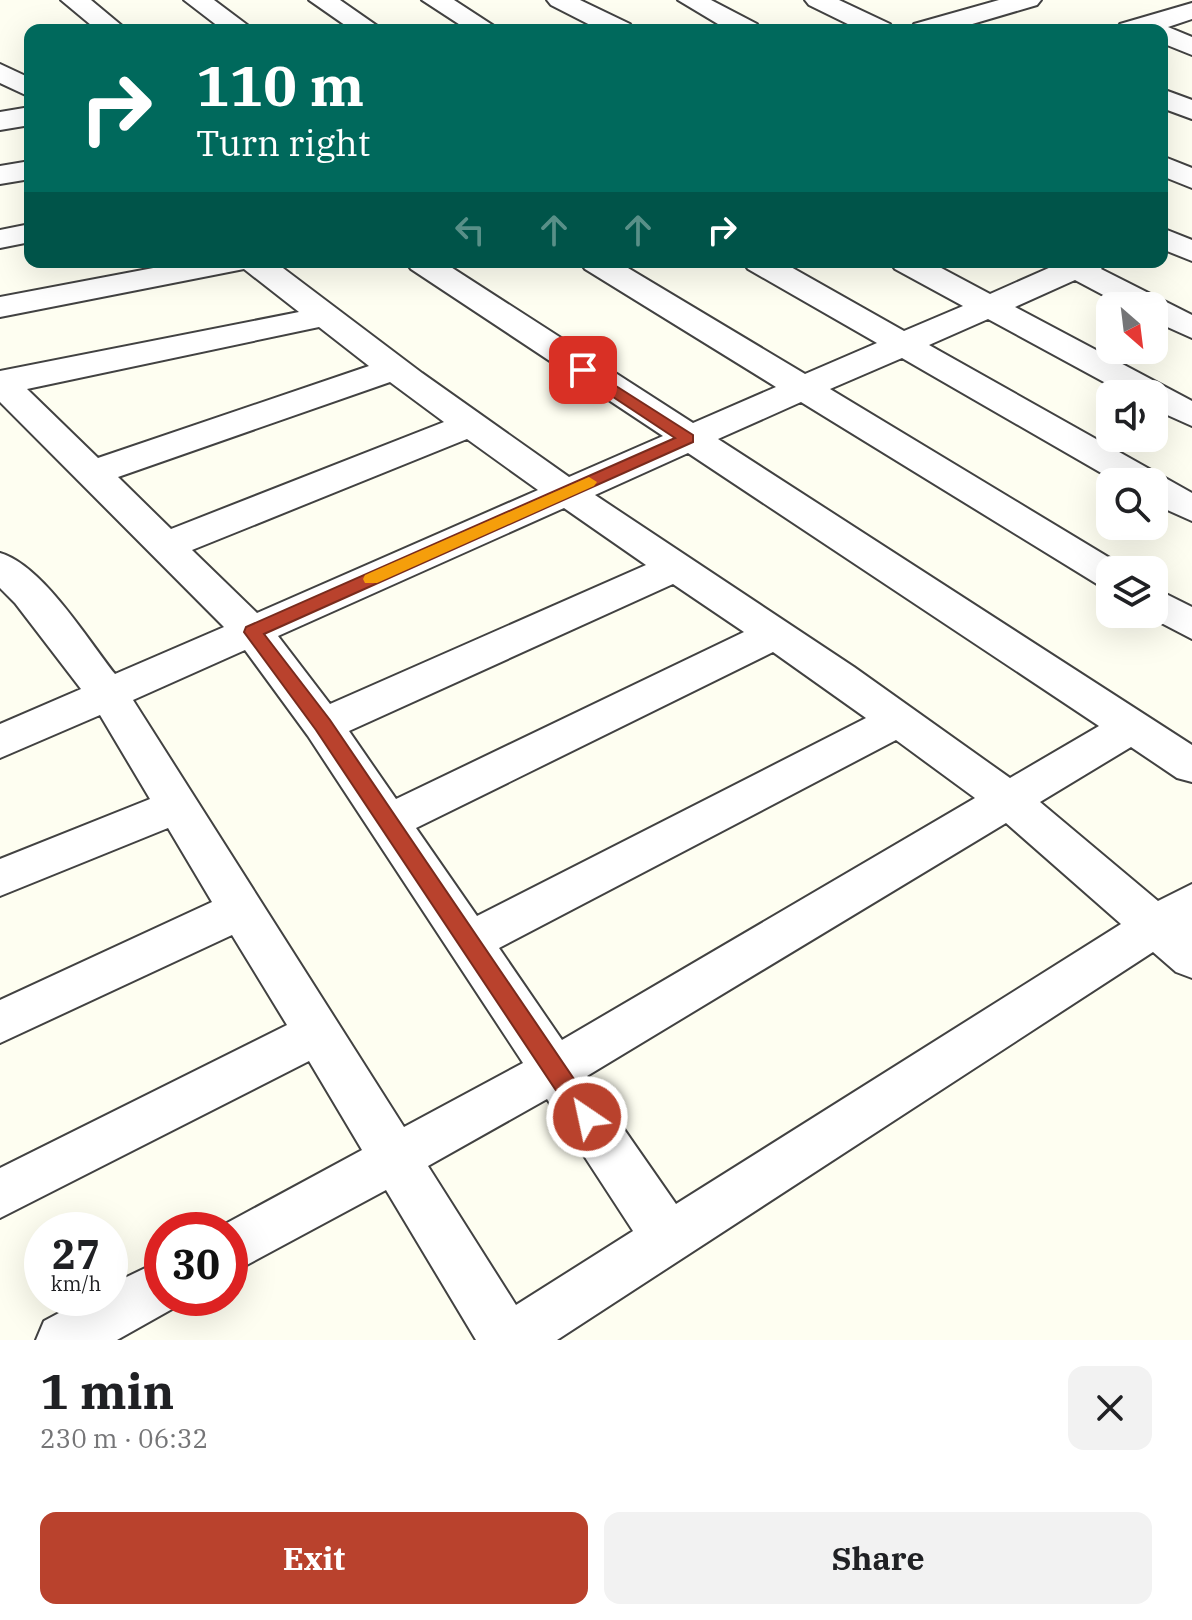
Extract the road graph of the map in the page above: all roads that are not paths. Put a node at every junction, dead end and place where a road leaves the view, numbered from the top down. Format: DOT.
graph roads {
  1 [pos="74,0"];
  2 [pos="197,0"];
  3 [pos="322,0"];
  4 [pos="435,0"];
  5 [pos="560,0"];
  6 [pos="691,0"];
  7 [pos="818,0"];
  8 [pos="1028,0"];
  9 [pos="1192,11"];
  10 [pos="106,24"];
  11 [pos="232,24"];
  12 [pos="360,24"];
  13 [pos="477,24"];
  14 [pos="609,24"];
  15 [pos="737,24"];
  16 [pos="868,24"];
  17 [pos="944,24"];
  18 [pos="1162,24"];
  19 [pos="1168,38"];
  20 [pos="1192,47"];
  21 [pos="0,72"];
  22 [pos="24,86"];
  23 [pos="1168,100"];
  24 [pos="1192,111"];
  25 [pos="24,117"];
  26 [pos="0,121"];
  27 [pos="1168,168"];
  28 [pos="24,171"];
  29 [pos="0,175"];
  30 [pos="1192,179"];
  31 [pos="1192,223"];
  32 [pos="1168,233"];
  33 [pos="24,234"];
  34 [pos="0,239"];
  35 [pos="1168,239"];
  36 [pos="1192,252"];
  37 [pos="203,268"];
  38 [pos="263,268"];
  39 [pos="431,268"];
  40 [pos="606,268"];
  41 [pos="769,268"];
  42 [pos="917,268"];
  43 [pos="1068,268"];
  44 [pos="1083,268"];
  45 [pos="1125,292"];
  46 [pos="988,306"];
  47 [pos="0,307"];
  48 [pos="1168,315"];
  49 [pos="325,316"];
  50 [pos="1192,328"];
  51 [pos="902,344"];
  52 [pos="394,369"];
  53 [pos="1125,380"];
  54 [pos="1,383"];
  55 [pos="803,387"];
  56 [pos="1168,403"];
  57 [pos="1192,415"];
  58 [pos="470,424"];
  59 [pos="687,438"];
  60 [pos="1119,468"];
  61 [pos="92,473"];
  62 [pos="565,492"];
  63 [pos="1168,496"];
  64 [pos="1192,509"];
  65 [pos="165,546"];
  66 [pos="1096,566"];
  67 [pos="676,567"];
  68 [pos="10,588"];
  69 [pos="1168,610"];
  70 [pos="1192,625"];
  71 [pos="253,632"];
  72 [pos="775,634"];
  73 [pos="108,694"];
  74 [pos="898,720"];
  75 [pos="323,725"];
  76 [pos="1129,728"];
  77 [pos="0,742"];
  78 [pos="1192,766"];
  79 [pos="1008,799"];
  80 [pos="178,806"];
  81 [pos="389,822"];
  82 [pos="0,878"];
  83 [pos="242,909"];
  84 [pos="1173,916"];
  85 [pos="468,942"];
  86 [pos="1192,958"];
  87 [pos="0,1022"];
  88 [pos="318,1033"];
  89 [pos="555,1070"];
  90 [pos="395,1159"];
  91 [pos="0,1194"];
  92 [pos="667,1236"];
  93 [pos="248,1239"];
  94 [pos="144,1296"];
  95 [pos="63,1340"];
  96 [pos="508,1340"];
  1 -- 10 [label="street"];
  2 -- 11 [label="street"];
  3 -- 12 [label="street"];
  4 -- 13 [label="street"];
  5 -- 14 [label="street"];
  6 -- 15 [label="street"];
  7 -- 16 [label="street"];
  8 -- 17 [label="street"];
  9 -- 18 [label="street"];
  19 -- 20 [label="street"];
  21 -- 22 [label="street"];
  23 -- 24 [label="street"];
  25 -- 26 [label="street"];
  27 -- 30 [label="street"];
  28 -- 29 [label="street"];
  31 -- 32 [label="street"];
  33 -- 34 [label="street"];
  35 -- 36 [label="street"];
  37 -- 47 [label="street"];
  38 -- 49 [label="street"];
  39 -- 59 [label="street"];
  40 -- 55 [label="street"];
  41 -- 51 [label="street"];
  42 -- 46 [label="street"];
  43 -- 46 [label="street"];
  44 -- 45 [label="street"];
  46 -- 51 [label="street"];
  46 -- 53 [label="street"];
  48 -- 50 [label="street"];
  49 -- 52 [label="street"];
  49 -- 54 [label="street"];
  51 -- 55 [label="street"];
  51 -- 60 [label="street"];
  52 -- 58 [label="street"];
  52 -- 61 [label="street"];
  54 -- 61 [label="street"];
  55 -- 59 [label="street"];
  55 -- 66 [label="street"];
  56 -- 57 [label="street"];
  58 -- 62 [label="street"];
  58 -- 65 [label="street"];
  59 -- 62 [label="street"];
  59 -- 76 [label="street"];
  61 -- 65 [label="street"];
  62 -- 67 [label="street"];
  62 -- 71 [label="street"];
  63 -- 64 [label="street"];
  65 -- 71 [label="street"];
  67 -- 72 [label="street"];
  67 -- 75 [label="street"];
  68 -- 73 [label="street"];
  69 -- 70 [label="street"];
  71 -- 73 [label="street"];
  71 -- 75 [label="street"];
  72 -- 74 [label="street"];
  72 -- 81 [label="street"];
  73 -- 77 [label="street"];
  73 -- 80 [label="street"];
  74 -- 79 [label="street"];
  74 -- 85 [label="street"];
  75 -- 81 [label="street"];
  76 -- 78 [label="street"];
  76 -- 79 [label="street"];
  79 -- 84 [label="street"];
  79 -- 89 [label="street"];
  80 -- 82 [label="street"];
  80 -- 83 [label="street"];
  81 -- 85 [label="street"];
  83 -- 87 [label="street"];
  83 -- 88 [label="street"];
  84 -- 86 [label="street"];
  84 -- 92 [label="street"];
  85 -- 89 [label="street"];
  88 -- 90 [label="street"];
  88 -- 91 [label="street"];
  89 -- 90 [label="street"];
  89 -- 92 [label="street"];
  90 -- 93 [label="street"];
  90 -- 96 [label="street"];
  92 -- 96 [label="street"];
  94 -- 95 [label="street"];
}
